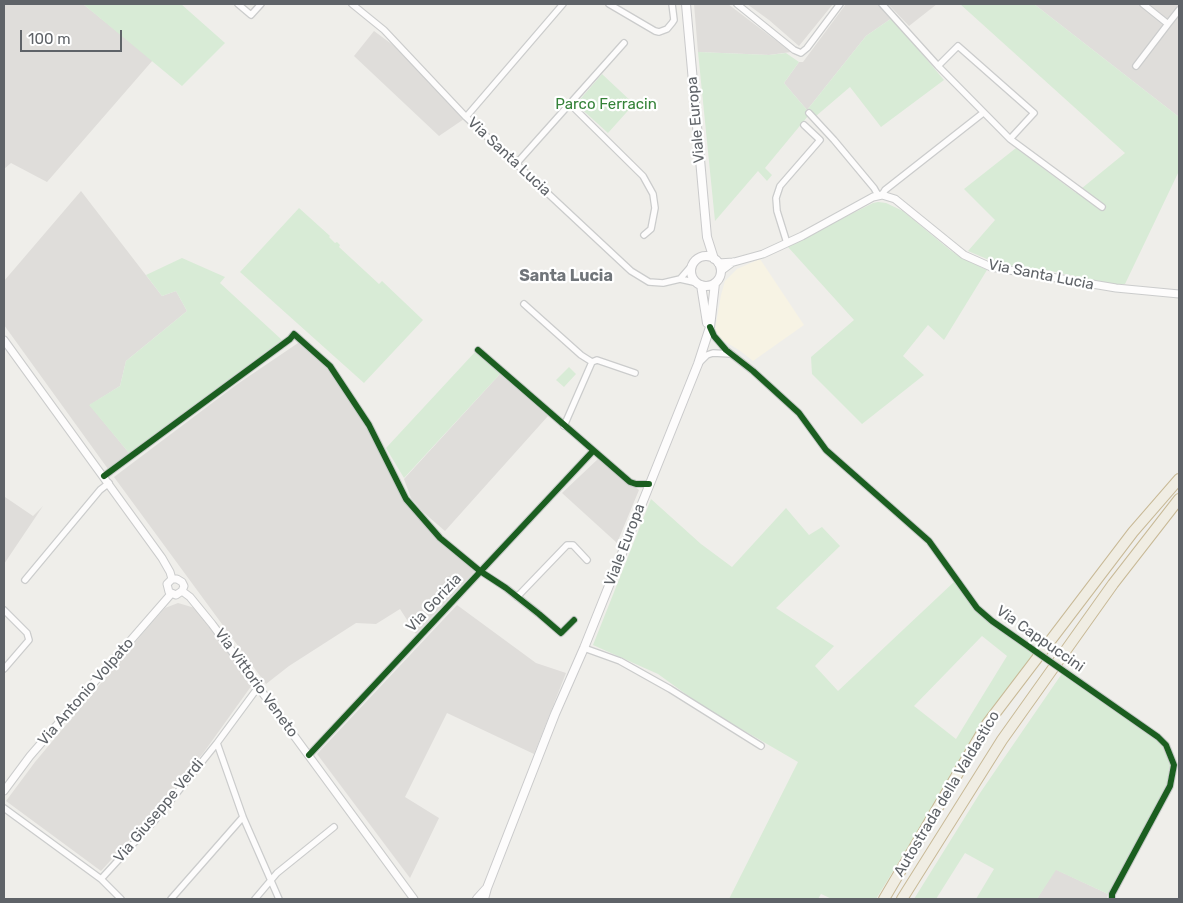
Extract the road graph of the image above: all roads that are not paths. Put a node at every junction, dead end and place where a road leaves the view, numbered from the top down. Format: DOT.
graph roads {
  1 [pos="238,4"];
  2 [pos="261,4"];
  3 [pos="352,4"];
  4 [pos="563,4"];
  5 [pos="609,4"];
  6 [pos="672,4"];
  7 [pos="686,4"];
  8 [pos="737,4"];
  9 [pos="840,4"];
  10 [pos="882,4"];
  11 [pos="1143,4"];
  12 [pos="1179,10"];
  13 [pos="1168,24"];
  14 [pos="624,43"];
  15 [pos="938,66"];
  16 [pos="1136,66"];
  17 [pos="570,104"];
  18 [pos="809,113"];
  19 [pos="983,113"];
  20 [pos="466,117"];
  21 [pos="804,125"];
  22 [pos="1010,139"];
  23 [pos="516,164"];
  24 [pos="880,195"];
  25 [pos="1102,207"];
  26 [pos="644,235"];
  27 [pos="707,237"];
  28 [pos="787,243"];
  29 [pos="701,257"];
  30 [pos="693,264"];
  31 [pos="718,264"];
  32 [pos="680,279"];
  33 [pos="715,282"];
  34 [pos="699,284"];
  35 [pos="1179,294"];
  36 [pos="524,304"];
  37 [pos="709,328"];
  38 [pos="4,340"];
  39 [pos="706,341"];
  40 [pos="478,350"];
  41 [pos="717,353"];
  42 [pos="731,354"];
  43 [pos="592,362"];
  44 [pos="698,364"];
  45 [pos="635,374"];
  46 [pos="564,426"];
  47 [pos="593,451"];
  48 [pos="104,476"];
  49 [pos="1179,478"];
  50 [pos="109,483"];
  51 [pos="649,484"];
  52 [pos="1179,498"];
  53 [pos="587,560"];
  54 [pos="480,571"];
  55 [pos="172,579"];
  56 [pos="25,580"];
  57 [pos="182,591"];
  58 [pos="171,594"];
  59 [pos="517,597"];
  60 [pos="4,610"];
  61 [pos="574,620"];
  62 [pos="584,648"];
  63 [pos="4,669"];
  64 [pos="259,686"];
  65 [pos="217,743"];
  66 [pos="761,746"];
  67 [pos="309,756"];
  68 [pos="4,791"];
  69 [pos="4,808"];
  70 [pos="243,817"];
  71 [pos="334,828"];
  72 [pos="101,879"];
  73 [pos="271,880"];
  74 [pos="487,888"];
  75 [pos="122,899"];
  76 [pos="171,899"];
  77 [pos="255,899"];
  78 [pos="279,899"];
  79 [pos="414,899"];
  80 [pos="477,899"];
  81 [pos="484,899"];
  82 [pos="884,899"];
  83 [pos="902,899"];
  84 [pos="1112,899"];
  1 -- 2 [label="street"];
  3 -- 20 [label="street, Via Santa Lucia"];
  4 -- 20 [label="street"];
  5 -- 6 [label="street"];
  7 -- 27 [label="main road, Viale Europa"];
  8 -- 9 [label="street"];
  10 -- 15 [label="street"];
  11 -- 13 [label="street"];
  12 -- 13 [label="street"];
  13 -- 16 [label="street"];
  14 -- 17 [label="street"];
  15 -- 19 [label="street"];
  15 -- 22 [label="street"];
  17 -- 23 [label="street"];
  17 -- 26 [label="street"];
  18 -- 24 [label="street"];
  19 -- 22 [label="street"];
  19 -- 24 [label="street"];
  20 -- 23 [label="street, Via Santa Lucia"];
  21 -- 28 [label="street"];
  22 -- 25 [label="street"];
  23 -- 32 [label="street, Via Santa Lucia"];
  24 -- 28 [label="street"];
  24 -- 35 [label="street, Via Santa Lucia"];
  27 -- 29 [label="main road, Viale Europa"];
  27 -- 31 [label="main road, Viale Europa"];
  28 -- 31 [label="street"];
  29 -- 30 [label="main road"];
  29 -- 31 [label="main road"];
  30 -- 32 [label="street"];
  30 -- 34 [label="main road"];
  31 -- 33 [label="main road"];
  32 -- 34 [label="street, Via Santa Lucia"];
  33 -- 34 [label="main road"];
  33 -- 37 [label="main road, Viale Europa"];
  34 -- 37 [label="main road, Viale Europa"];
  36 -- 43 [label="street"];
  37 -- 39 [label="main road, Viale Europa"];
  37 -- 42 [label="street, Via Cappuccini"];
  38 -- 48 [label="street, Via Vittorio Veneto"];
  39 -- 41 [label="street"];
  39 -- 44 [label="main road, Viale Europa"];
  40 -- 46 [label="street"];
  41 -- 42 [label="street"];
  41 -- 44 [label="street"];
  42 -- 84 [label="street, Via Cappuccini, bridge"];
  43 -- 45 [label="street"];
  43 -- 46 [label="street"];
  44 -- 51 [label="main road, Viale Europa"];
  46 -- 47 [label="street"];
  47 -- 51 [label="street"];
  47 -- 54 [label="street, Via Gorizia"];
  48 -- 50 [label="street, Via Vittorio Veneto"];
  48 -- 54 [label="street"];
  49 -- 82 [label="highway, Autostrada della Valdastico"];
  50 -- 55 [label="street, Via Vittorio Veneto"];
  50 -- 56 [label="street"];
  51 -- 62 [label="main road, Viale Europa"];
  52 -- 83 [label="highway, Autostrada della Valdastico"];
  53 -- 59 [label="street"];
  54 -- 59 [label="street"];
  54 -- 67 [label="street, Via Gorizia"];
  55 -- 57 [label="street, Via Vittorio Veneto"];
  55 -- 58 [label="street, Via Vittorio Veneto"];
  57 -- 58 [label="street"];
  57 -- 64 [label="street, Via Vittorio Veneto"];
  58 -- 68 [label="street, Via Antonio Volpato"];
  59 -- 61 [label="street"];
  60 -- 63 [label="street"];
  62 -- 66 [label="street"];
  62 -- 74 [label="main road, Viale Europa"];
  64 -- 65 [label="street, Via Giuseppe Verdi"];
  64 -- 67 [label="street, Via Vittorio Veneto"];
  65 -- 70 [label="street, Via Giuseppe Verdi"];
  65 -- 72 [label="street, Via Giuseppe Verdi"];
  67 -- 79 [label="street, Via Vittorio Veneto"];
  69 -- 72 [label="street"];
  70 -- 73 [label="street, Via Giuseppe Verdi"];
  70 -- 76 [label="street"];
  71 -- 73 [label="street"];
  72 -- 75 [label="street"];
  73 -- 77 [label="street"];
  73 -- 78 [label="street, Via Giuseppe Verdi"];
  74 -- 80 [label="main road, Viale Europa"];
  74 -- 81 [label="main road, Viale Europa"];
}
